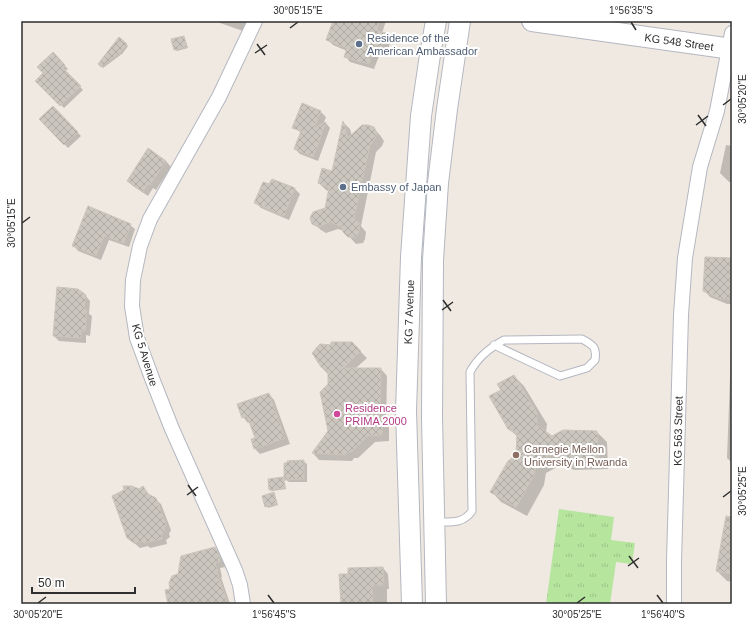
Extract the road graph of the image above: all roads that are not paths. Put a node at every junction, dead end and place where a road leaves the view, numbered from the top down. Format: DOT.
graph roads {
  1 [pos="255,21"];
  2 [pos="436,21"];
  3 [pos="460,21"];
  4 [pos="532,21"];
  5 [pos="731,44"];
  6 [pos="494,345"];
  7 [pos="433,522"];
  8 [pos="243,604"];
  9 [pos="412,604"];
  10 [pos="436,604"];
  11 [pos="674,604"];
  1 -- 8 [label="street, KG 5 Avenue"];
  2 -- 9 [label="main road, KG 7 Avenue"];
  3 -- 7 [label="main road, KG 7 Avenue"];
  4 -- 5 [label="main road, KG 548 Street"];
  5 -- 11 [label="street, KG 563 Street"];
  6 -- 6 [label="lane"];
  6 -- 7 [label="lane"];
  7 -- 10 [label="main road, KG 7 Avenue"];
}
